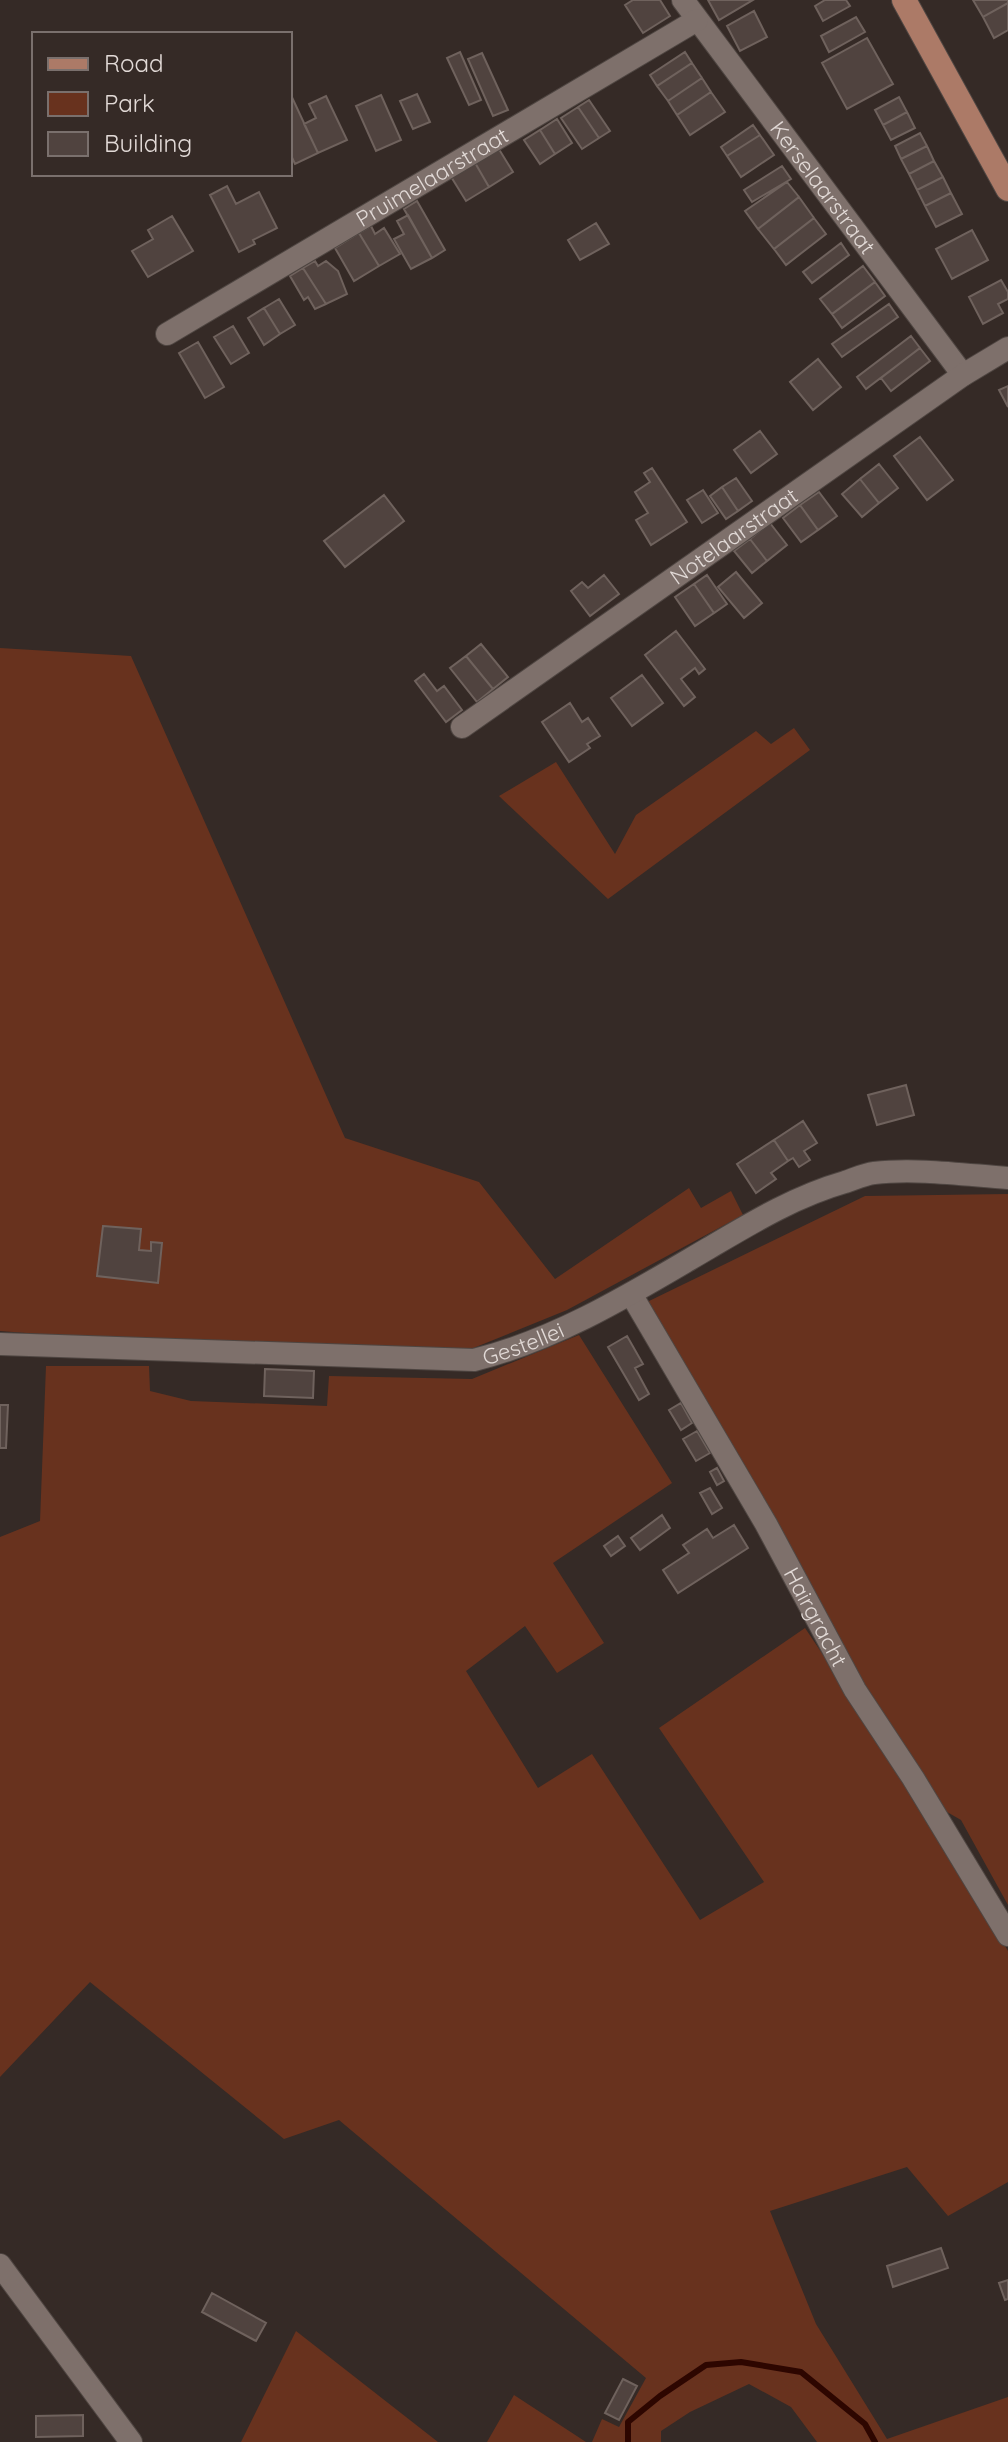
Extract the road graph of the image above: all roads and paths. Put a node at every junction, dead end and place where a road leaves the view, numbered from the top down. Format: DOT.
graph roads {
  1 [pos="683,0"];
  2 [pos="904,0"];
  3 [pos="697,20"];
  4 [pos="1008,189"];
  5 [pos="167,334"];
  6 [pos="1008,348"];
  7 [pos="963,375"];
  8 [pos="462,727"];
  9 [pos="1008,1178"];
  10 [pos="631,1294"];
  11 [pos="0,1344"];
  12 [pos="1008,1935"];
  13 [pos="0,2265"];
  14 [pos="131,2442"];
  1 -- 3 [label="street, Kerselaarstraat"];
  2 -- 4 [label="main road"];
  3 -- 5 [label="street, Pruimelaarstraat"];
  3 -- 7 [label="street, Kerselaarstraat"];
  6 -- 7 [label="street, Notelaarstraat"];
  7 -- 8 [label="street, Notelaarstraat"];
  9 -- 10 [label="street, Gestellei"];
  10 -- 11 [label="street, Gestellei"];
  10 -- 12 [label="street, Hairgracht"];
  13 -- 14 [label="street"];
}
